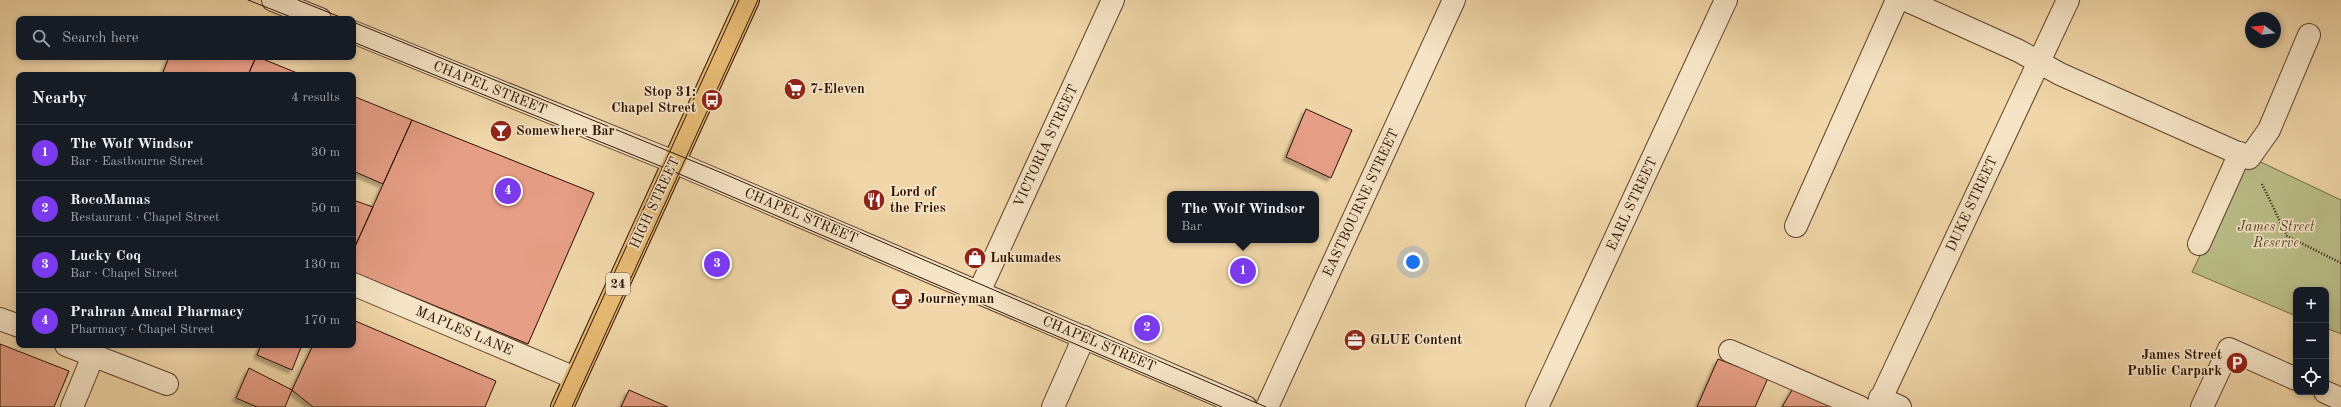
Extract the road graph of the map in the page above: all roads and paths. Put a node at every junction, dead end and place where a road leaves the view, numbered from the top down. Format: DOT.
graph roads {
  1 [pos="273,0"];
  2 [pos="748,0"];
  3 [pos="1113,0"];
  4 [pos="1454,0"];
  5 [pos="1726,0"];
  6 [pos="1897,0"];
  7 [pos="1906,0"];
  8 [pos="2068,0"];
  9 [pos="313,16"];
  10 [pos="356,33"];
  11 [pos="2309,35"];
  12 [pos="2039,62"];
  13 [pos="2244,155"];
  14 [pos="674,162"];
  15 [pos="1796,226"];
  16 [pos="2198,244"];
  17 [pos="2341,263"];
  18 [pos="356,285"];
  19 [pos="979,292"];
  20 [pos="0,319"];
  21 [pos="16,325"];
  22 [pos="1084,337"];
  23 [pos="73,348"];
  24 [pos="1730,351"];
  25 [pos="93,356"];
  26 [pos="575,378"];
  27 [pos="2293,378"];
  28 [pos="167,384"];
  29 [pos="2329,394"];
  30 [pos="2341,399"];
  31 [pos="1878,403"];
  32 [pos="72,407"];
  33 [pos="562,407"];
  34 [pos="1053,407"];
  35 [pos="1246,407"];
  36 [pos="1267,407"];
  37 [pos="1537,407"];
  38 [pos="1860,407"];
  39 [pos="1900,407"];
  40 [pos="2202,407"];
  1 -- 9 [label="street"];
  2 -- 14 [label="main road, HIGH STREET / 24"];
  3 -- 19 [label="street, VICTORIA STREET"];
  4 -- 36 [label="street, EASTBOURNE STREET"];
  5 -- 37 [label="street, EARL STREET"];
  6 -- 15 [label="street"];
  7 -- 12 [label="street"];
  8 -- 12 [label="street, DUKE STREET"];
  10 -- 14 [label="street, CHAPEL STREET"];
  11 -- 13 [label="street"];
  12 -- 13 [label="street"];
  12 -- 31 [label="street, DUKE STREET"];
  13 -- 16 [label="street"];
  13 -- 17 [label="path"];
  14 -- 19 [label="street, CHAPEL STREET"];
  14 -- 26 [label="main road, HIGH STREET / 24"];
  18 -- 26 [label="street, MAPLES LANE"];
  19 -- 22 [label="street, CHAPEL STREET"];
  20 -- 21 [label="street"];
  22 -- 34 [label="street"];
  22 -- 35 [label="street, CHAPEL STREET"];
  23 -- 25 [label="street"];
  24 -- 38 [label="street"];
  25 -- 28 [label="street"];
  25 -- 32 [label="street"];
  26 -- 33 [label="main road, HIGH STREET / 24"];
  27 -- 40 [label="street"];
  29 -- 30 [label="street"];
  31 -- 39 [label="street"];
}
